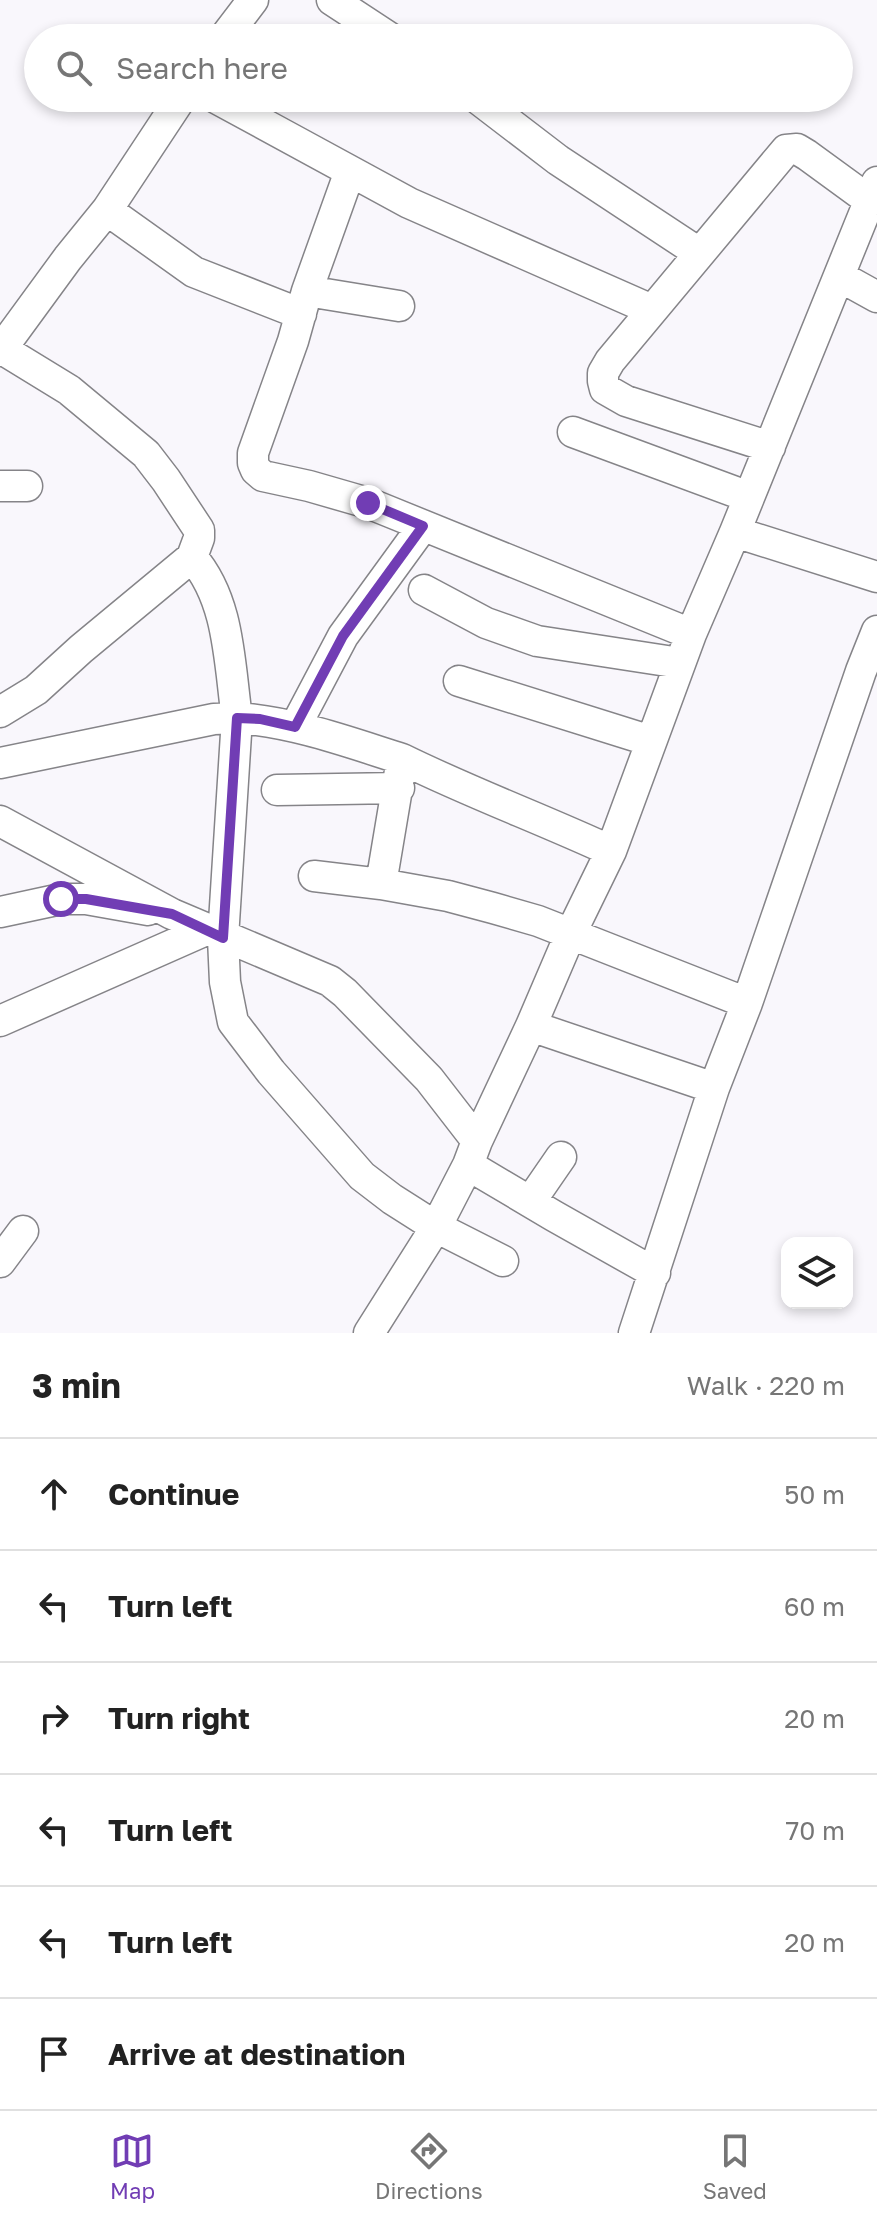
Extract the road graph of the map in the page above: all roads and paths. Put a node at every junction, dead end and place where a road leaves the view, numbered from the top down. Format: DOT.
graph roads {
  1 [pos="253,0"];
  2 [pos="332,0"];
  3 [pos="235,24"];
  4 [pos="369,24"];
  5 [pos="172,112"];
  6 [pos="242,112"];
  7 [pos="495,112"];
  8 [pos="350,171"];
  9 [pos="873,191"];
  10 [pos="107,210"];
  11 [pos="699,253"];
  12 [pos="839,276"];
  13 [pos="877,297"];
  14 [pos="304,303"];
  15 [pos="399,306"];
  16 [pos="652,310"];
  17 [pos="1,350"];
  18 [pos="573,432"];
  19 [pos="770,447"];
  20 [pos="749,497"];
  21 [pos="423,526"];
  22 [pos="735,532"];
  23 [pos="192,557"];
  24 [pos="877,577"];
  25 [pos="424,590"];
  26 [pos="877,631"];
  27 [pos="691,634"];
  28 [pos="680,663"];
  29 [pos="459,681"];
  30 [pos="0,712"];
  31 [pos="237,718"];
  32 [pos="295,727"];
  33 [pos="651,741"];
  34 [pos="0,763"];
  35 [pos="400,774"];
  36 [pos="277,790"];
  37 [pos="0,821"];
  38 [pos="611,851"];
  39 [pos="314,876"];
  40 [pos="381,884"];
  41 [pos="0,912"];
  42 [pos="172,914"];
  43 [pos="215,934"];
  44 [pos="570,935"];
  45 [pos="747,1003"];
  46 [pos="0,1021"];
  47 [pos="531,1026"];
  48 [pos="714,1088"];
  49 [pos="472,1153"];
  50 [pos="561,1157"];
  51 [pos="530,1202"];
  52 [pos="436,1227"];
  53 [pos="23,1231"];
  54 [pos="503,1261"];
  55 [pos="0,1262"];
  56 [pos="655,1273"];
  57 [pos="369,1333"];
  58 [pos="634,1333"];
  1 -- 3 [label="street"];
  2 -- 4 [label="street"];
  5 -- 10 [label="street"];
  6 -- 8 [label="street"];
  7 -- 11 [label="street"];
  8 -- 14 [label="street"];
  8 -- 16 [label="street"];
  9 -- 11 [label="street"];
  9 -- 12 [label="street"];
  10 -- 14 [label="street"];
  10 -- 17 [label="street"];
  11 -- 16 [label="street"];
  12 -- 13 [label="street"];
  12 -- 19 [label="street"];
  14 -- 15 [label="street"];
  14 -- 21 [label="street"];
  16 -- 19 [label="street"];
  17 -- 23 [label="street"];
  18 -- 20 [label="street"];
  19 -- 20 [label="street"];
  20 -- 22 [label="street"];
  21 -- 27 [label="street"];
  21 -- 32 [label="street"];
  22 -- 24 [label="street"];
  22 -- 27 [label="street"];
  23 -- 30 [label="street"];
  23 -- 31 [label="street"];
  25 -- 28 [label="street"];
  26 -- 45 [label="street"];
  27 -- 28 [label="street"];
  28 -- 33 [label="street"];
  29 -- 33 [label="street"];
  31 -- 32 [label="street"];
  31 -- 34 [label="street"];
  31 -- 43 [label="street"];
  32 -- 35 [label="street"];
  33 -- 38 [label="street"];
  35 -- 36 [label="street"];
  35 -- 38 [label="street"];
  35 -- 40 [label="street"];
  37 -- 42 [label="street"];
  38 -- 44 [label="street"];
  39 -- 40 [label="street"];
  40 -- 44 [label="street"];
  41 -- 42 [label="street"];
  42 -- 43 [label="street"];
  43 -- 46 [label="street"];
  43 -- 49 [label="street"];
  43 -- 52 [label="street"];
  44 -- 45 [label="street"];
  44 -- 47 [label="street"];
  45 -- 48 [label="street"];
  47 -- 48 [label="street"];
  47 -- 49 [label="street"];
  48 -- 56 [label="street"];
  49 -- 51 [label="street"];
  49 -- 52 [label="street"];
  50 -- 51 [label="street"];
  51 -- 56 [label="street"];
  52 -- 54 [label="street"];
  52 -- 57 [label="street"];
  53 -- 55 [label="street"];
  56 -- 58 [label="street"];
}
